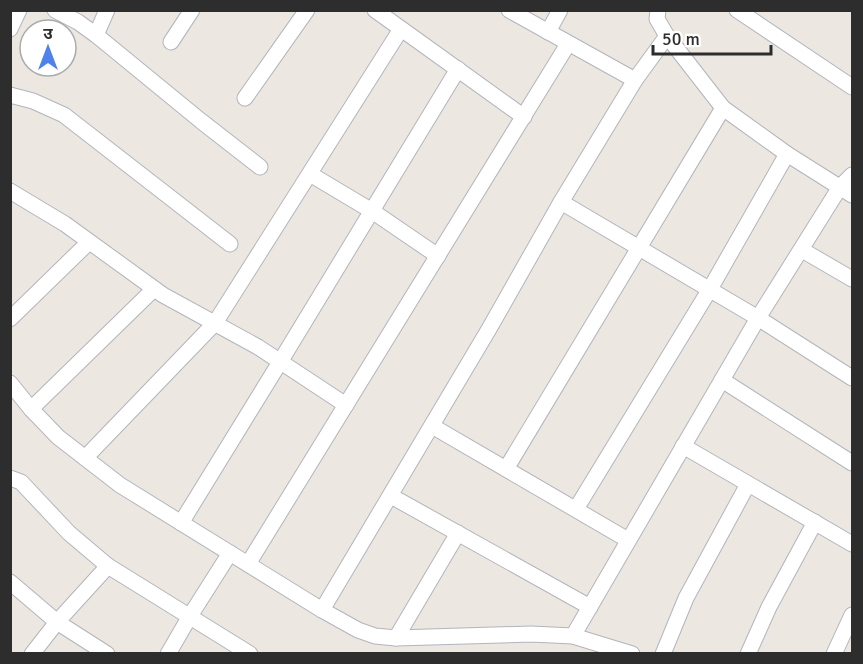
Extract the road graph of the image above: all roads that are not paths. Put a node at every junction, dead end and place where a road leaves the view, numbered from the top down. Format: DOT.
graph roads {
  1 [pos="55,10"];
  2 [pos="107,10"];
  3 [pos="192,10"];
  4 [pos="307,10"];
  5 [pos="375,10"];
  6 [pos="509,10"];
  7 [pos="560,10"];
  8 [pos="658,10"];
  9 [pos="737,10"];
  10 [pos="401,29"];
  11 [pos="548,32"];
  12 [pos="96,35"];
  13 [pos="667,36"];
  14 [pos="171,42"];
  15 [pos="568,44"];
  16 [pos="458,69"];
  17 [pos="635,80"];
  18 [pos="852,87"];
  19 [pos="10,95"];
  20 [pos="245,98"];
  21 [pos="723,108"];
  22 [pos="524,117"];
  23 [pos="787,154"];
  24 [pos="260,167"];
  25 [pos="310,174"];
  26 [pos="852,174"];
  27 [pos="846,191"];
  28 [pos="13,198"];
  29 [pos="561,202"];
  30 [pos="372,211"];
  31 [pos="89,242"];
  32 [pos="230,244"];
  33 [pos="638,248"];
  34 [pos="802,250"];
  35 [pos="438,256"];
  36 [pos="852,279"];
  37 [pos="154,289"];
  38 [pos="710,289"];
  39 [pos="758,318"];
  40 [pos="10,319"];
  41 [pos="215,323"];
  42 [pos="280,362"];
  43 [pos="852,378"];
  44 [pos="722,380"];
  45 [pos="10,383"];
  46 [pos="346,405"];
  47 [pos="31,409"];
  48 [pos="432,426"];
  49 [pos="683,446"];
  50 [pos="85,458"];
  51 [pos="852,463"];
  52 [pos="506,469"];
  53 [pos="10,478"];
  54 [pos="748,484"];
  55 [pos="391,496"];
  56 [pos="576,509"];
  57 [pos="815,522"];
  58 [pos="181,523"];
  59 [pos="458,533"];
  60 [pos="851,539"];
  61 [pos="628,540"];
  62 [pos="230,553"];
  63 [pos="248,564"];
  64 [pos="108,566"];
  65 [pos="10,582"];
  66 [pos="590,608"];
  67 [pos="322,610"];
  68 [pos="852,615"];
  69 [pos="190,616"];
  70 [pos="57,622"];
  71 [pos="573,636"];
  72 [pos="396,638"];
  73 [pos="32,654"];
  74 [pos="107,654"];
  75 [pos="168,654"];
  76 [pos="250,654"];
  77 [pos="632,654"];
  78 [pos="663,654"];
  79 [pos="748,654"];
  80 [pos="834,654"];
  1 -- 12 [label="street"];
  2 -- 12 [label="street"];
  3 -- 14 [label="street"];
  4 -- 20 [label="street"];
  5 -- 10 [label="street"];
  6 -- 11 [label="street"];
  7 -- 11 [label="street"];
  8 -- 13 [label="street"];
  9 -- 18 [label="street"];
  10 -- 16 [label="street"];
  10 -- 25 [label="street"];
  11 -- 15 [label="street"];
  12 -- 24 [label="street"];
  13 -- 17 [label="street"];
  13 -- 21 [label="street"];
  15 -- 17 [label="street"];
  15 -- 22 [label="street"];
  16 -- 22 [label="street"];
  16 -- 30 [label="street"];
  17 -- 29 [label="street"];
  19 -- 32 [label="street"];
  21 -- 23 [label="street"];
  21 -- 33 [label="street"];
  22 -- 35 [label="street"];
  23 -- 27 [label="street"];
  23 -- 38 [label="street"];
  25 -- 30 [label="street"];
  25 -- 41 [label="street"];
  26 -- 27 [label="street"];
  27 -- 34 [label="street"];
  28 -- 31 [label="street"];
  29 -- 33 [label="street"];
  29 -- 48 [label="street"];
  30 -- 35 [label="street"];
  30 -- 42 [label="street"];
  31 -- 37 [label="street"];
  31 -- 40 [label="street"];
  33 -- 38 [label="street"];
  33 -- 52 [label="street"];
  34 -- 36 [label="street"];
  34 -- 39 [label="street"];
  35 -- 46 [label="street"];
  37 -- 41 [label="street"];
  37 -- 47 [label="street"];
  38 -- 39 [label="street"];
  38 -- 56 [label="street"];
  39 -- 43 [label="street"];
  39 -- 44 [label="street"];
  41 -- 42 [label="street"];
  41 -- 50 [label="street"];
  42 -- 46 [label="street"];
  42 -- 58 [label="street"];
  44 -- 49 [label="street"];
  44 -- 51 [label="street"];
  45 -- 47 [label="street"];
  46 -- 63 [label="street"];
  47 -- 50 [label="street"];
  48 -- 52 [label="street"];
  48 -- 55 [label="street"];
  49 -- 54 [label="street"];
  49 -- 61 [label="street"];
  50 -- 58 [label="street"];
  52 -- 56 [label="street"];
  53 -- 64 [label="street"];
  54 -- 57 [label="street"];
  54 -- 78 [label="street"];
  55 -- 59 [label="street"];
  55 -- 67 [label="street"];
  56 -- 61 [label="street"];
  57 -- 60 [label="street"];
  57 -- 79 [label="street"];
  58 -- 62 [label="street"];
  59 -- 66 [label="street"];
  59 -- 72 [label="street"];
  61 -- 66 [label="street"];
  62 -- 63 [label="street"];
  62 -- 69 [label="street"];
  63 -- 67 [label="street"];
  64 -- 69 [label="street"];
  64 -- 70 [label="street"];
  65 -- 70 [label="street"];
  66 -- 71 [label="street"];
  67 -- 72 [label="street"];
  68 -- 80 [label="street"];
  69 -- 75 [label="street"];
  69 -- 76 [label="street"];
  70 -- 73 [label="street"];
  70 -- 74 [label="street"];
  71 -- 72 [label="street"];
  71 -- 77 [label="street"];
}
